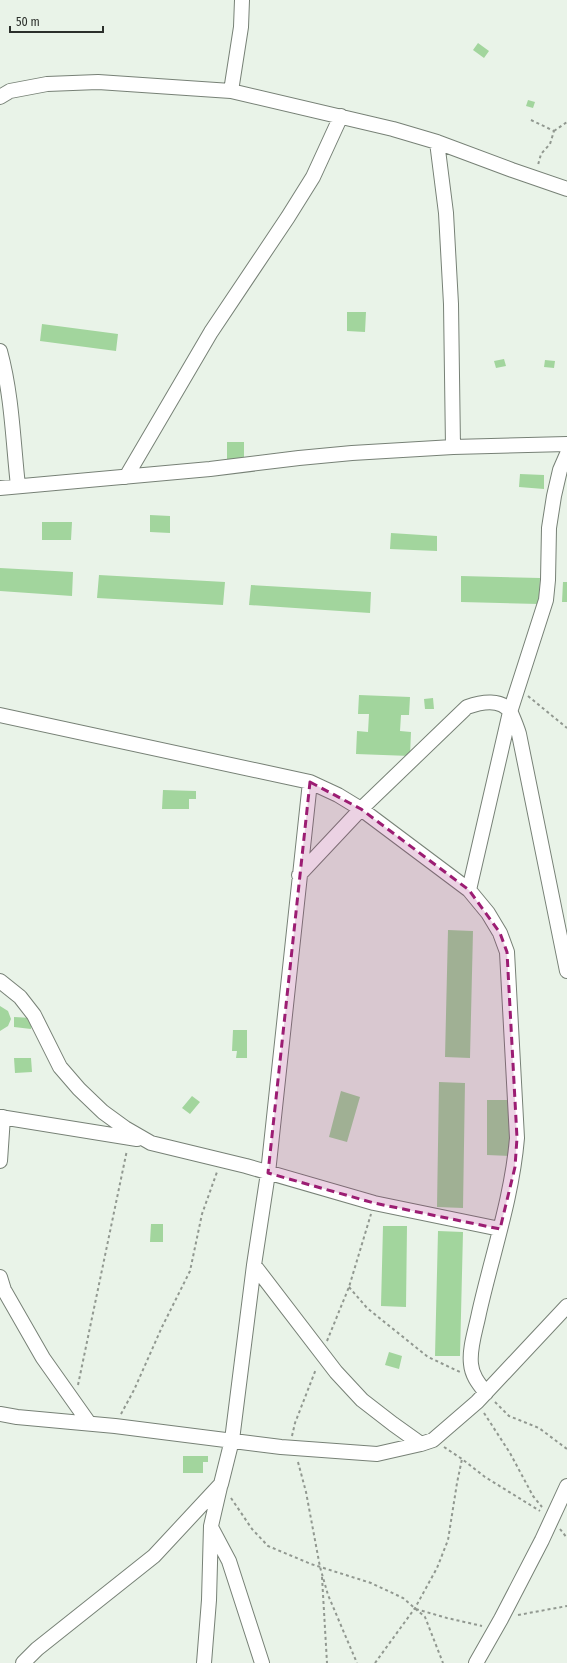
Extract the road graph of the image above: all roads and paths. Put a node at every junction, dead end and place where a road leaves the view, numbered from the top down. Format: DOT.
graph roads {
  1 [pos="242,0"];
  2 [pos="231,91"];
  3 [pos="0,97"];
  4 [pos="341,116"];
  5 [pos="531,120"];
  6 [pos="567,122"];
  7 [pos="554,131"];
  8 [pos="437,142"];
  9 [pos="540,180"];
  10 [pos="567,189"];
  11 [pos="0,351"];
  12 [pos="567,444"];
  13 [pos="453,447"];
  14 [pos="567,454"];
  15 [pos="126,477"];
  16 [pos="18,486"];
  17 [pos="0,488"];
  18 [pos="518,688"];
  19 [pos="510,712"];
  20 [pos="0,715"];
  21 [pos="567,728"];
  22 [pos="310,782"];
  23 [pos="361,809"];
  24 [pos="299,875"];
  25 [pos="469,890"];
  26 [pos="567,971"];
  27 [pos="0,981"];
  28 [pos="1,1117"];
  29 [pos="130,1138"];
  30 [pos="151,1143"];
  31 [pos="221,1160"];
  32 [pos="0,1161"];
  33 [pos="268,1173"];
  34 [pos="374,1203"];
  35 [pos="500,1228"];
  36 [pos="254,1265"];
  37 [pos="0,1278"];
  38 [pos="349,1287"];
  39 [pos="567,1306"];
  40 [pos="322,1354"];
  41 [pos="475,1379"];
  42 [pos="482,1398"];
  43 [pos="74,1402"];
  44 [pos="0,1414"];
  45 [pos="89,1423"];
  46 [pos="115,1426"];
  47 [pos="232,1440"];
  48 [pos="427,1442"];
  49 [pos="294,1448"];
  50 [pos="567,1449"];
  51 [pos="462,1459"];
  52 [pos="221,1484"];
  53 [pos="567,1486"];
  54 [pos="551,1518"];
  55 [pos="211,1526"];
  56 [pos="320,1567"];
  57 [pos="322,1572"];
  58 [pos="567,1606"];
  59 [pos="415,1608"];
  60 [pos="501,1619"];
  61 [pos="22,1663"];
  62 [pos="204,1663"];
  63 [pos="262,1663"];
  64 [pos="328,1663"];
  65 [pos="357,1663"];
  66 [pos="375,1663"];
  67 [pos="443,1663"];
  68 [pos="476,1663"];
  1 -- 2 [label="street"];
  2 -- 3 [label="street"];
  2 -- 4 [label="street"];
  4 -- 8 [label="street"];
  4 -- 15 [label="street"];
  5 -- 7 [label="path"];
  6 -- 7 [label="path"];
  7 -- 9 [label="path"];
  8 -- 9 [label="street"];
  8 -- 13 [label="street"];
  9 -- 10 [label="street"];
  11 -- 16 [label="street"];
  12 -- 13 [label="street"];
  13 -- 15 [label="street"];
  14 -- 18 [label="street"];
  15 -- 16 [label="street"];
  16 -- 17 [label="street"];
  18 -- 19 [label="street"];
  18 -- 21 [label="path"];
  19 -- 23 [label="street"];
  19 -- 25 [label="street"];
  19 -- 26 [label="street"];
  20 -- 22 [label="street"];
  22 -- 23 [label="street"];
  22 -- 24 [label="street"];
  23 -- 24 [label="street"];
  23 -- 25 [label="street"];
  24 -- 33 [label="street"];
  25 -- 35 [label="street"];
  27 -- 30 [label="street"];
  28 -- 29 [label="street"];
  28 -- 32 [label="street"];
  29 -- 30 [label="street"];
  29 -- 43 [label="path"];
  30 -- 31 [label="street"];
  31 -- 33 [label="street"];
  31 -- 46 [label="path"];
  33 -- 34 [label="street"];
  33 -- 36 [label="street"];
  34 -- 35 [label="street"];
  34 -- 38 [label="path"];
  35 -- 41 [label="street"];
  36 -- 40 [label="street"];
  36 -- 47 [label="street"];
  37 -- 43 [label="street"];
  38 -- 40 [label="path"];
  38 -- 41 [label="path"];
  39 -- 42 [label="street"];
  40 -- 48 [label="street"];
  40 -- 49 [label="path"];
  41 -- 42 [label="street"];
  42 -- 48 [label="street"];
  42 -- 50 [label="path"];
  42 -- 54 [label="path"];
  43 -- 45 [label="street"];
  44 -- 45 [label="street"];
  45 -- 46 [label="street"];
  46 -- 47 [label="street"];
  47 -- 49 [label="street"];
  47 -- 52 [label="street"];
  48 -- 49 [label="street"];
  48 -- 51 [label="path"];
  49 -- 56 [label="path"];
  51 -- 54 [label="path"];
  51 -- 59 [label="path"];
  52 -- 55 [label="street"];
  52 -- 56 [label="path"];
  52 -- 61 [label="street"];
  53 -- 54 [label="street"];
  54 -- 60 [label="street"];
  55 -- 62 [label="street"];
  55 -- 63 [label="street"];
  56 -- 57 [label="path"];
  56 -- 59 [label="path"];
  57 -- 64 [label="path"];
  57 -- 65 [label="path"];
  58 -- 60 [label="path"];
  59 -- 60 [label="path"];
  59 -- 66 [label="path"];
  59 -- 67 [label="path"];
  60 -- 68 [label="street"];
}
